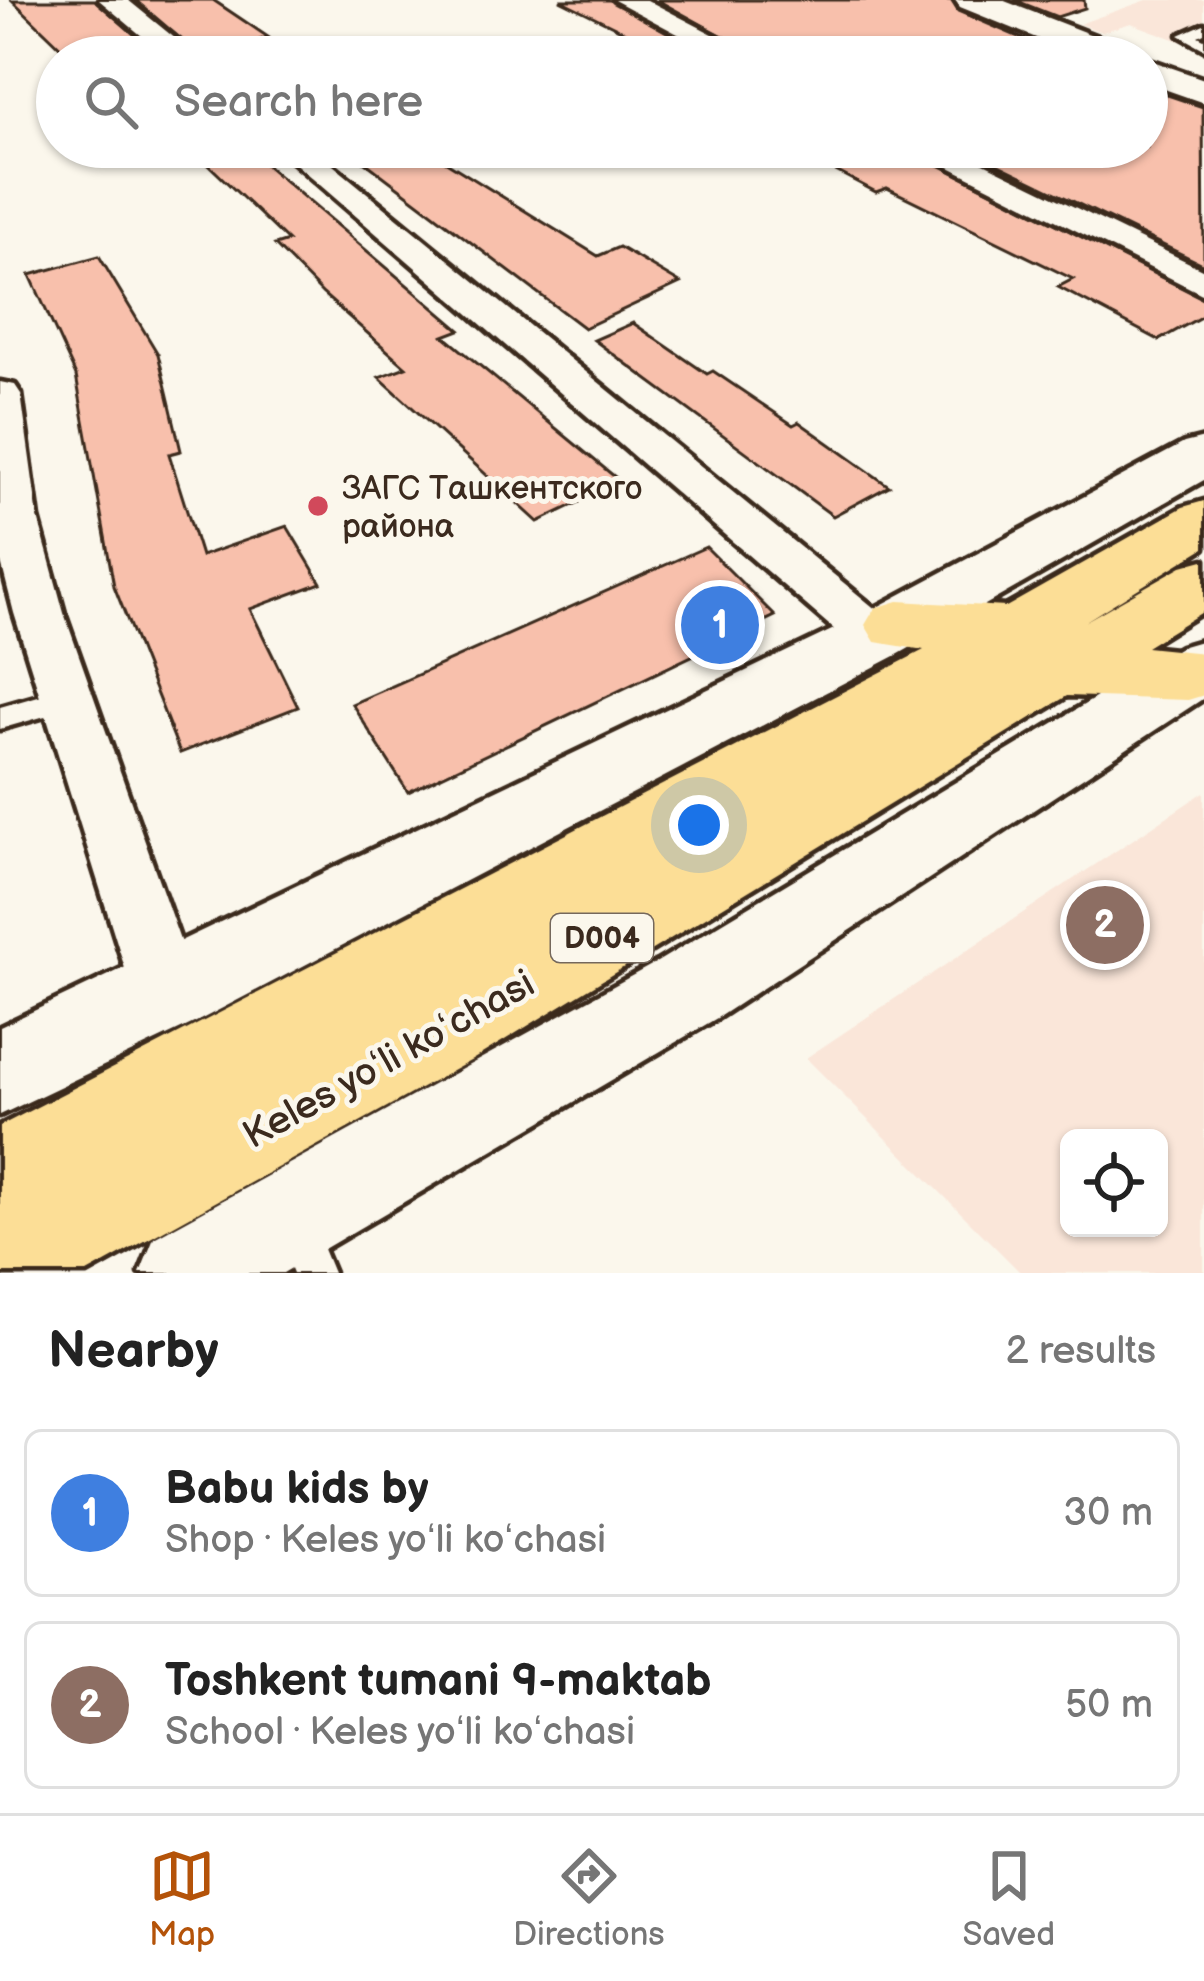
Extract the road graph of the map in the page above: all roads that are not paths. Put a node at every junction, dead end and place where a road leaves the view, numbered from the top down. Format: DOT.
graph roads {
  1 [pos="112,0"];
  2 [pos="627,0"];
  3 [pos="972,0"];
  4 [pos="1204,28"];
  5 [pos="157,36"];
  6 [pos="700,36"];
  7 [pos="1062,36"];
  8 [pos="1204,45"];
  9 [pos="1168,78"];
  10 [pos="1204,92"];
  11 [pos="318,168"];
  12 [pos="969,168"];
  13 [pos="1204,284"];
  14 [pos="0,394"];
  15 [pos="1204,456"];
  16 [pos="1204,521"];
  17 [pos="1204,582"];
  18 [pos="887,631"];
  19 [pos="1039,651"];
  20 [pos="1196,670"];
  21 [pos="63,700"];
  22 [pos="0,718"];
  23 [pos="166,994"];
  24 [pos="0,1072"];
  25 [pos="0,1176"];
  26 [pos="301,1245"];
  27 [pos="0,1267"];
  28 [pos="189,1273"];
  1 -- 5 [label="street"];
  2 -- 6 [label="street"];
  3 -- 7 [label="street"];
  4 -- 8 [label="lane"];
  9 -- 10 [label="street"];
  11 -- 18 [label="street"];
  12 -- 13 [label="street"];
  14 -- 21 [label="street"];
  15 -- 18 [label="street"];
  16 -- 19 [label="main road, Keles yoʻli koʻchasi / D004"];
  17 -- 19 [label="main road, Keles yoʻli koʻchasi / D004"];
  18 -- 19 [label="main road"];
  18 -- 23 [label="street"];
  19 -- 20 [label="main road"];
  19 -- 25 [label="main road, Keles yoʻli koʻchasi / D004"];
  19 -- 27 [label="main road, Keles yoʻli koʻchasi / D004"];
  20 -- 26 [label="street"];
  21 -- 22 [label="lane"];
  21 -- 23 [label="street"];
  23 -- 24 [label="street"];
  26 -- 28 [label="street"];
}
